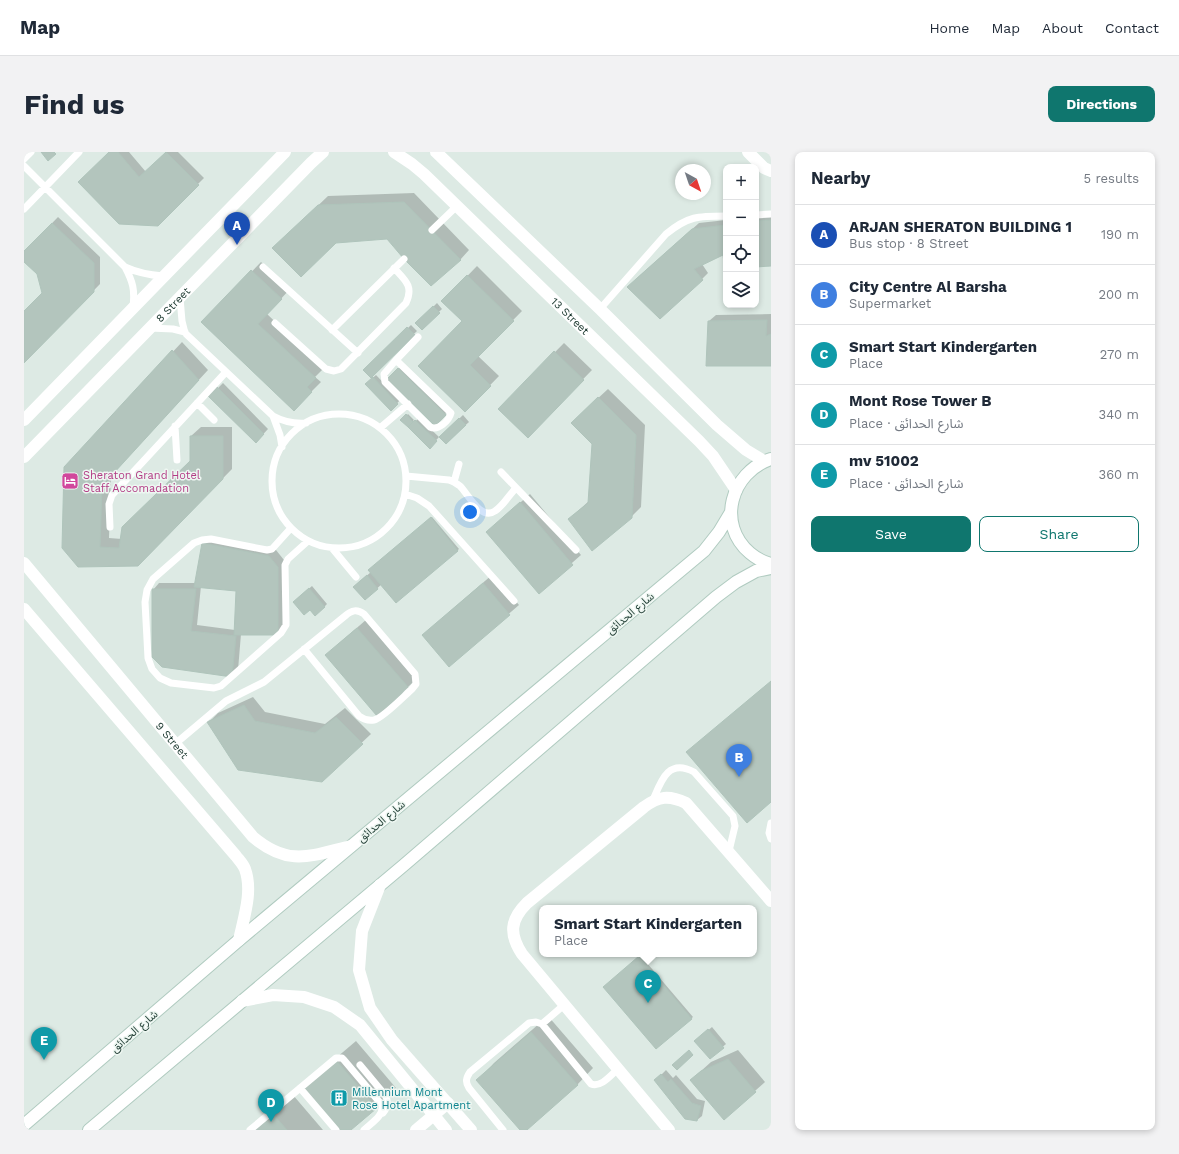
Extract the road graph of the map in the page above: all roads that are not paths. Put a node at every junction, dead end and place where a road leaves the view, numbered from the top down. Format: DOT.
graph roads {
  1 [pos="31,152"];
  2 [pos="79,152"];
  3 [pos="285,152"];
  4 [pos="323,152"];
  5 [pos="394,152"];
  6 [pos="436,152"];
  7 [pos="748,152"];
  8 [pos="24,159"];
  9 [pos="24,166"];
  10 [pos="771,171"];
  11 [pos="45,186"];
  12 [pos="457,206"];
  13 [pos="24,209"];
  14 [pos="771,214"];
  15 [pos="759,215"];
  16 [pos="723,216"];
  17 [pos="432,230"];
  18 [pos="404,258"];
  19 [pos="125,267"];
  20 [pos="263,267"];
  21 [pos="394,268"];
  22 [pos="163,276"];
  23 [pos="180,298"];
  24 [pos="133,307"];
  25 [pos="600,309"];
  26 [pos="275,324"];
  27 [pos="149,328"];
  28 [pos="332,330"];
  29 [pos="185,332"];
  30 [pos="418,337"];
  31 [pos="358,353"];
  32 [pos="396,360"];
  33 [pos="226,372"];
  34 [pos="197,403"];
  35 [pos="408,404"];
  36 [pos="273,416"];
  37 [pos="24,420"];
  38 [pos="214,420"];
  39 [pos="307,423"];
  40 [pos="175,426"];
  41 [pos="380,428"];
  42 [pos="282,447"];
  43 [pos="24,457"];
  44 [pos="177,460"];
  45 [pos="767,460"];
  46 [pos="459,464"];
  47 [pos="501,472"];
  48 [pos="406,476"];
  49 [pos="454,482"];
  50 [pos="516,488"];
  51 [pos="736,490"];
  52 [pos="405,494"];
  53 [pos="731,512"];
  54 [pos="110,527"];
  55 [pos="291,528"];
  56 [pos="308,541"];
  57 [pos="332,548"];
  58 [pos="576,550"];
  59 [pos="24,563"];
  60 [pos="771,564"];
  61 [pos="771,568"];
  62 [pos="356,577"];
  63 [pos="514,601"];
  64 [pos="24,609"];
  65 [pos="304,649"];
  66 [pos="175,744"];
  67 [pos="653,800"];
  68 [pos="771,823"];
  69 [pos="771,839"];
  70 [pos="351,846"];
  71 [pos="729,851"];
  72 [pos="380,885"];
  73 [pos="770,899"];
  74 [pos="239,940"];
  75 [pos="242,1001"];
  76 [pos="564,1005"];
  77 [pos="542,1024"];
  78 [pos="360,1064"];
  79 [pos="618,1069"];
  80 [pos="300,1088"];
  81 [pos="448,1103"];
  82 [pos="381,1114"];
  83 [pos="434,1115"];
  84 [pos="24,1125"];
  85 [pos="89,1130"];
  86 [pos="250,1130"];
  87 [pos="336,1130"];
  88 [pos="364,1130"];
  89 [pos="416,1130"];
  90 [pos="446,1130"];
  91 [pos="471,1130"];
  92 [pos="503,1130"];
  93 [pos="669,1130"];
  1 -- 8 [label="lane"];
  2 -- 11 [label="lane"];
  3 -- 22 [label="street"];
  4 -- 23 [label="street, 8 Street"];
  5 -- 12 [label="street, 13 Street"];
  6 -- 25 [label="street"];
  7 -- 10 [label="street"];
  9 -- 11 [label="lane"];
  11 -- 13 [label="lane"];
  11 -- 19 [label="lane"];
  12 -- 17 [label="lane"];
  12 -- 51 [label="street, 13 Street"];
  14 -- 15 [label="lane"];
  16 -- 25 [label="lane"];
  18 -- 21 [label="lane"];
  19 -- 22 [label="lane"];
  19 -- 24 [label="lane"];
  20 -- 28 [label="lane"];
  21 -- 28 [label="lane"];
  21 -- 31 [label="lane"];
  22 -- 24 [label="street"];
  23 -- 27 [label="street, 8 Street"];
  23 -- 29 [label="lane"];
  24 -- 37 [label="street"];
  25 -- 45 [label="street"];
  26 -- 31 [label="lane"];
  27 -- 29 [label="lane"];
  27 -- 43 [label="street, 8 Street"];
  28 -- 31 [label="lane"];
  29 -- 33 [label="lane"];
  30 -- 32 [label="lane"];
  32 -- 35 [label="lane"];
  32 -- 35 [label="lane"];
  33 -- 34 [label="lane"];
  33 -- 36 [label="lane"];
  34 -- 38 [label="lane"];
  34 -- 40 [label="lane"];
  35 -- 41 [label="lane"];
  36 -- 39 [label="lane"];
  36 -- 42 [label="lane"];
  39 -- 41 [label="lane"];
  39 -- 42 [label="lane"];
  40 -- 44 [label="lane"];
  40 -- 54 [label="lane"];
  41 -- 48 [label="lane"];
  42 -- 55 [label="lane"];
  45 -- 51 [label="street"];
  46 -- 49 [label="lane"];
  47 -- 50 [label="lane"];
  48 -- 49 [label="lane"];
  48 -- 52 [label="lane"];
  49 -- 50 [label="lane"];
  50 -- 58 [label="lane"];
  51 -- 53 [label="street"];
  52 -- 57 [label="lane"];
  52 -- 63 [label="lane"];
  53 -- 60 [label="street"];
  53 -- 70 [label="street, شارع الحدائق"];
  55 -- 56 [label="lane"];
  55 -- 56 [label="lane"];
  56 -- 57 [label="lane"];
  57 -- 62 [label="lane"];
  59 -- 66 [label="street, 9 Street"];
  61 -- 72 [label="street"];
  64 -- 74 [label="street"];
  65 -- 65 [label="lane"];
  65 -- 66 [label="lane"];
  66 -- 70 [label="street, 9 Street"];
  67 -- 71 [label="street"];
  67 -- 71 [label="lane"];
  67 -- 76 [label="street"];
  68 -- 69 [label="lane"];
  70 -- 74 [label="street, شارع الحدائق"];
  71 -- 73 [label="street"];
  72 -- 75 [label="street"];
  72 -- 81 [label="street"];
  74 -- 84 [label="street, شارع الحدائق"];
  75 -- 83 [label="street"];
  75 -- 85 [label="street"];
  76 -- 77 [label="lane"];
  76 -- 79 [label="street"];
  77 -- 79 [label="lane"];
  77 -- 92 [label="lane"];
  78 -- 82 [label="lane"];
  79 -- 93 [label="street"];
  80 -- 82 [label="lane"];
  80 -- 86 [label="lane"];
  80 -- 87 [label="lane"];
  81 -- 83 [label="street"];
  81 -- 91 [label="street"];
  82 -- 88 [label="lane"];
  83 -- 89 [label="street"];
  83 -- 90 [label="street"];
}
